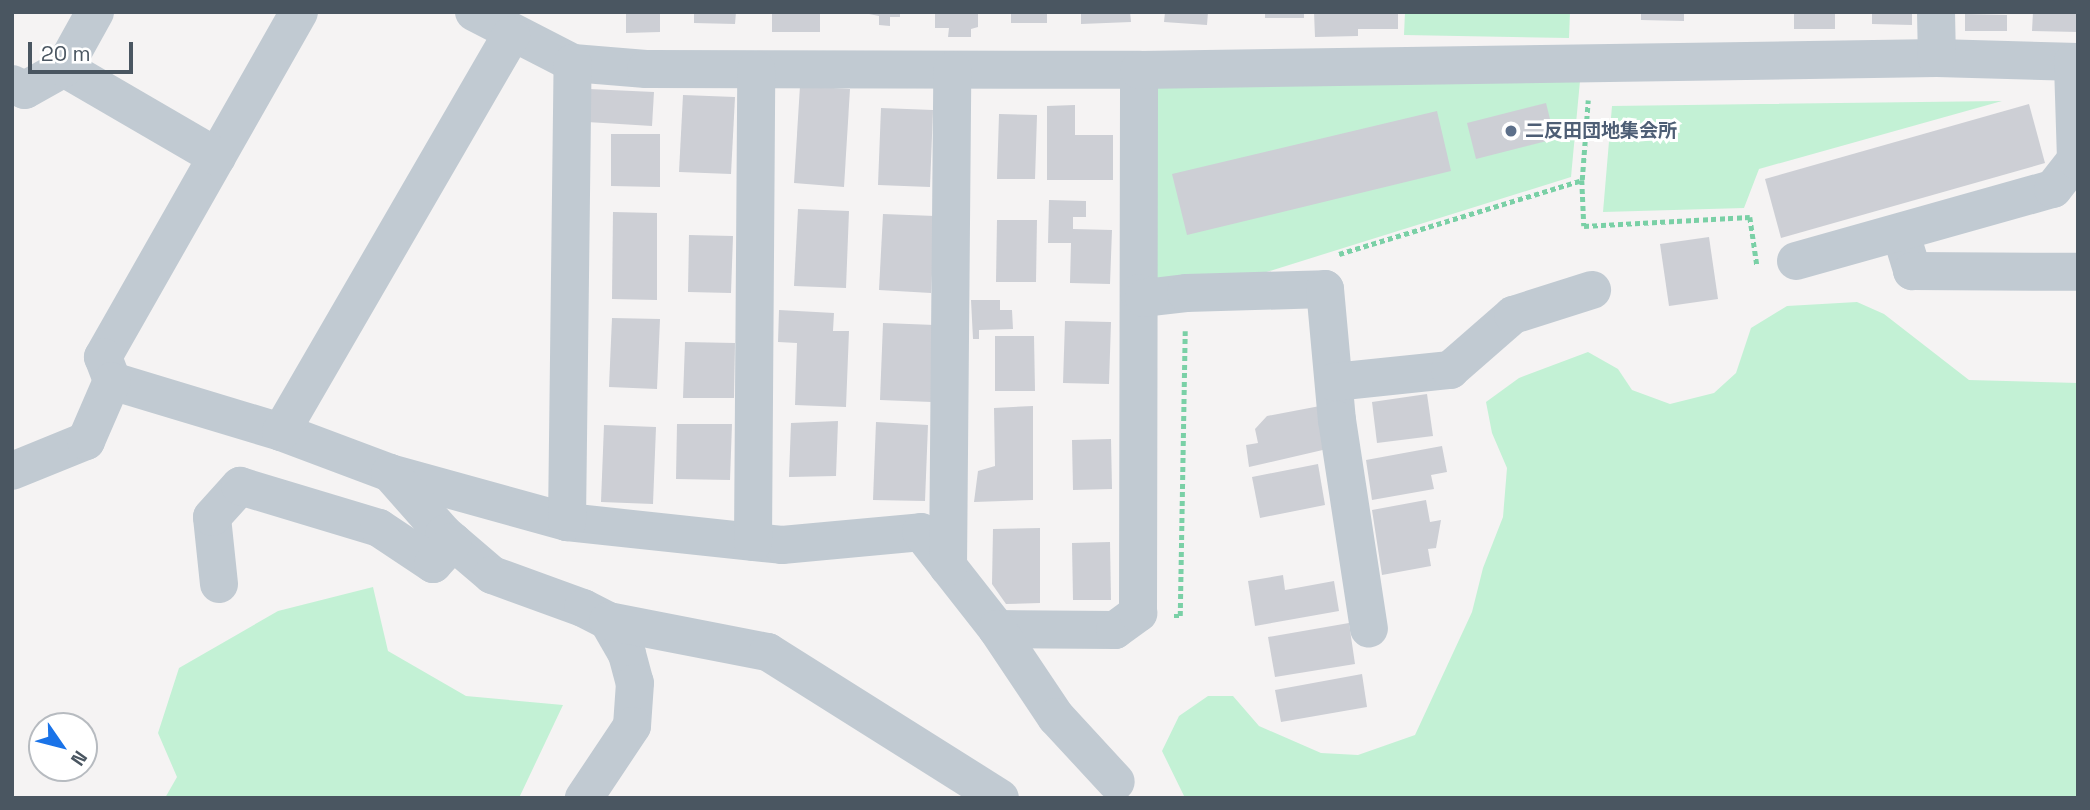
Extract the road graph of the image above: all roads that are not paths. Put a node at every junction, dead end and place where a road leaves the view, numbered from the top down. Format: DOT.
graph roads {
  1 [pos="95,12"];
  2 [pos="299,12"];
  3 [pos="474,12"];
  4 [pos="1936,12"];
  5 [pos="511,34"];
  6 [pos="1937,58"];
  7 [pos="2075,62"];
  8 [pos="573,63"];
  9 [pos="64,68"];
  10 [pos="756,70"];
  11 [pos="952,70"];
  12 [pos="1139,70"];
  13 [pos="12,84"];
  14 [pos="217,157"];
  15 [pos="1901,234"];
  16 [pos="1796,261"];
  17 [pos="2078,272"];
  18 [pos="1592,290"];
  19 [pos="1139,293"];
  20 [pos="113,381"];
  21 [pos="1334,382"];
  22 [pos="281,432"];
  23 [pos="12,471"];
  24 [pos="390,473"];
  25 [pos="567,522"];
  26 [pos="453,542"];
  27 [pos="753,542"];
  28 [pos="948,567"];
  29 [pos="219,584"];
  30 [pos="608,621"];
  31 [pos="997,629"];
  32 [pos="1369,629"];
  33 [pos="1116,782"];
  34 [pos="584,798"];
  35 [pos="1000,798"];
  1 -- 9 [label="street"];
  2 -- 14 [label="street"];
  3 -- 5 [label="street"];
  4 -- 6 [label="street"];
  5 -- 8 [label="street"];
  5 -- 22 [label="street"];
  6 -- 7 [label="street"];
  6 -- 12 [label="street"];
  7 -- 15 [label="street"];
  8 -- 10 [label="street"];
  8 -- 25 [label="street"];
  9 -- 13 [label="street"];
  9 -- 14 [label="street"];
  10 -- 11 [label="street"];
  10 -- 27 [label="street"];
  11 -- 12 [label="street"];
  11 -- 28 [label="street"];
  12 -- 19 [label="street"];
  14 -- 20 [label="street"];
  15 -- 16 [label="street"];
  15 -- 17 [label="street"];
  18 -- 21 [label="street"];
  19 -- 21 [label="street"];
  19 -- 31 [label="street"];
  20 -- 22 [label="street"];
  20 -- 23 [label="street"];
  21 -- 32 [label="street"];
  22 -- 24 [label="street"];
  24 -- 25 [label="street"];
  24 -- 26 [label="street"];
  25 -- 27 [label="street"];
  26 -- 29 [label="street"];
  26 -- 30 [label="street"];
  27 -- 28 [label="street"];
  28 -- 31 [label="street"];
  30 -- 34 [label="street"];
  30 -- 35 [label="street"];
  31 -- 33 [label="street"];
}
